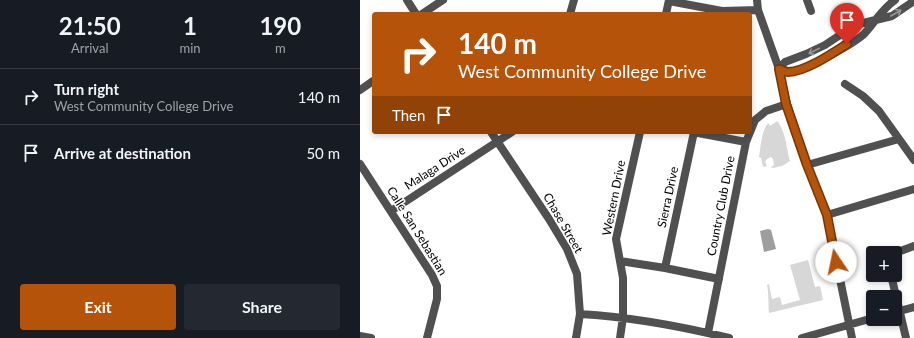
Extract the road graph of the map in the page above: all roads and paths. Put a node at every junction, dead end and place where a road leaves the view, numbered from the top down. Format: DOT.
graph roads {
  1 [pos="407,0"];
  2 [pos="442,0"];
  3 [pos="574,0"];
  4 [pos="669,0"];
  5 [pos="757,0"];
  6 [pos="807,0"];
  7 [pos="895,0"];
  8 [pos="914,1"];
  9 [pos="758,10"];
  10 [pos="811,11"];
  11 [pos="415,12"];
  12 [pos="425,12"];
  13 [pos="571,12"];
  14 [pos="666,12"];
  15 [pos="718,12"];
  16 [pos="734,12"];
  17 [pos="875,20"];
  18 [pos="832,41"];
  19 [pos="838,51"];
  20 [pos="779,69"];
  21 [pos="372,83"];
  22 [pos="845,84"];
  23 [pos="360,90"];
  24 [pos="786,104"];
  25 [pos="752,127"];
  26 [pos="492,134"];
  27 [pos="509,134"];
  28 [pos="640,134"];
  29 [pos="694,134"];
  30 [pos="704,134"];
  31 [pos="749,134"];
  32 [pos="899,138"];
  33 [pos="497,142"];
  34 [pos="746,142"];
  35 [pos="914,160"];
  36 [pos="360,164"];
  37 [pos="807,165"];
  38 [pos="914,189"];
  39 [pos="391,211"];
  40 [pos="827,215"];
  41 [pos="914,246"];
  42 [pos="902,250"];
  43 [pos="620,261"];
  44 [pos="665,268"];
  45 [pos="719,279"];
  46 [pos="914,307"];
  47 [pos="902,311"];
  48 [pos="580,314"];
  49 [pos="623,317"];
  50 [pos="866,320"];
  51 [pos="849,324"];
  52 [pos="902,326"];
  53 [pos="708,333"];
  54 [pos="360,336"];
  55 [pos="371,338"];
  56 [pos="427,338"];
  57 [pos="576,338"];
  58 [pos="620,338"];
  59 [pos="729,338"];
  60 [pos="802,338"];
  61 [pos="852,338"];
  62 [pos="906,338"];
  1 -- 11 [label="street"];
  2 -- 12 [label="street"];
  3 -- 13 [label="street"];
  4 -- 14 [label="street"];
  4 -- 15 [label="street"];
  5 -- 9 [label="street"];
  6 -- 10 [label="street"];
  7 -- 17 [label="street"];
  17 -- 8 [label="street, one-way"];
  9 -- 16 [label="street"];
  9 -- 20 [label="street"];
  17 -- 18 [label="street"];
  17 -- 19 [label="street"];
  18 -- 19 [label="street"];
  18 -- 20 [label="street, one-way"];
  19 -- 20 [label="street"];
  20 -- 24 [label="street"];
  21 -- 23 [label="street"];
  22 -- 32 [label="street"];
  24 -- 25 [label="street, Country Club Drive"];
  24 -- 37 [label="street"];
  26 -- 33 [label="street, Chase Street"];
  27 -- 33 [label="street, Malaga Drive"];
  28 -- 43 [label="street, Western Drive"];
  29 -- 44 [label="street, Sierra Drive"];
  30 -- 34 [label="street"];
  31 -- 34 [label="street, Country Club Drive"];
  32 -- 35 [label="street"];
  32 -- 37 [label="street"];
  33 -- 39 [label="street, Malaga Drive"];
  33 -- 48 [label="street, Chase Street"];
  34 -- 45 [label="street, Country Club Drive"];
  36 -- 39 [label="street, Calle San Sebastian"];
  37 -- 40 [label="street"];
  38 -- 40 [label="street"];
  39 -- 56 [label="street, Calle San Sebastian"];
  40 -- 51 [label="street"];
  41 -- 42 [label="street"];
  43 -- 44 [label="street"];
  43 -- 49 [label="street, Western Drive"];
  44 -- 45 [label="street"];
  45 -- 53 [label="street, Country Club Drive"];
  46 -- 47 [label="street"];
  48 -- 49 [label="street"];
  48 -- 57 [label="street, Chase Street"];
  49 -- 53 [label="street"];
  49 -- 58 [label="street, Western Drive"];
  50 -- 51 [label="street"];
  51 -- 60 [label="street"];
  51 -- 61 [label="street"];
  52 -- 62 [label="street"];
  53 -- 59 [label="street"];
  54 -- 55 [label="street"];
}
